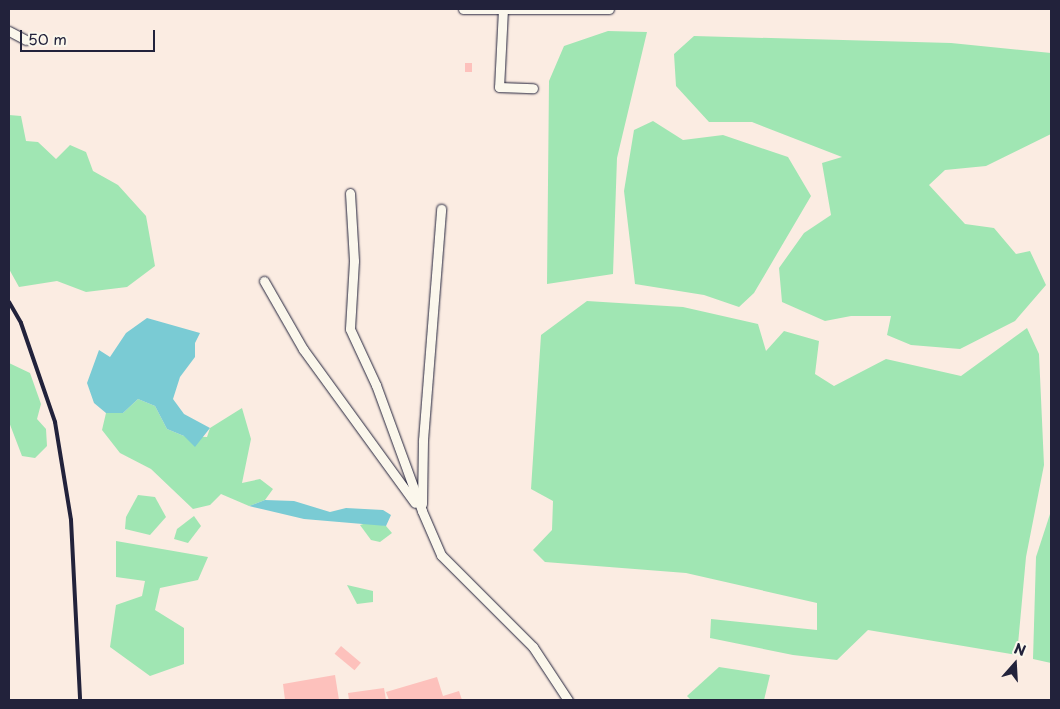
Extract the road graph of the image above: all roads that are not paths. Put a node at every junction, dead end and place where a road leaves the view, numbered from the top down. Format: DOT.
graph roads {
  1 [pos="463,9"];
  2 [pos="503,9"];
  3 [pos="609,9"];
  4 [pos="9,31"];
  5 [pos="26,40"];
  6 [pos="533,88"];
  7 [pos="350,193"];
  8 [pos="441,209"];
  9 [pos="264,281"];
  10 [pos="422,512"];
  11 [pos="568,700"];
  1 -- 2 [label="lane"];
  2 -- 3 [label="lane"];
  2 -- 6 [label="lane"];
  4 -- 5 [label="lane"];
  7 -- 10 [label="lane"];
  8 -- 10 [label="lane"];
  9 -- 10 [label="lane"];
  10 -- 11 [label="lane"];
}
